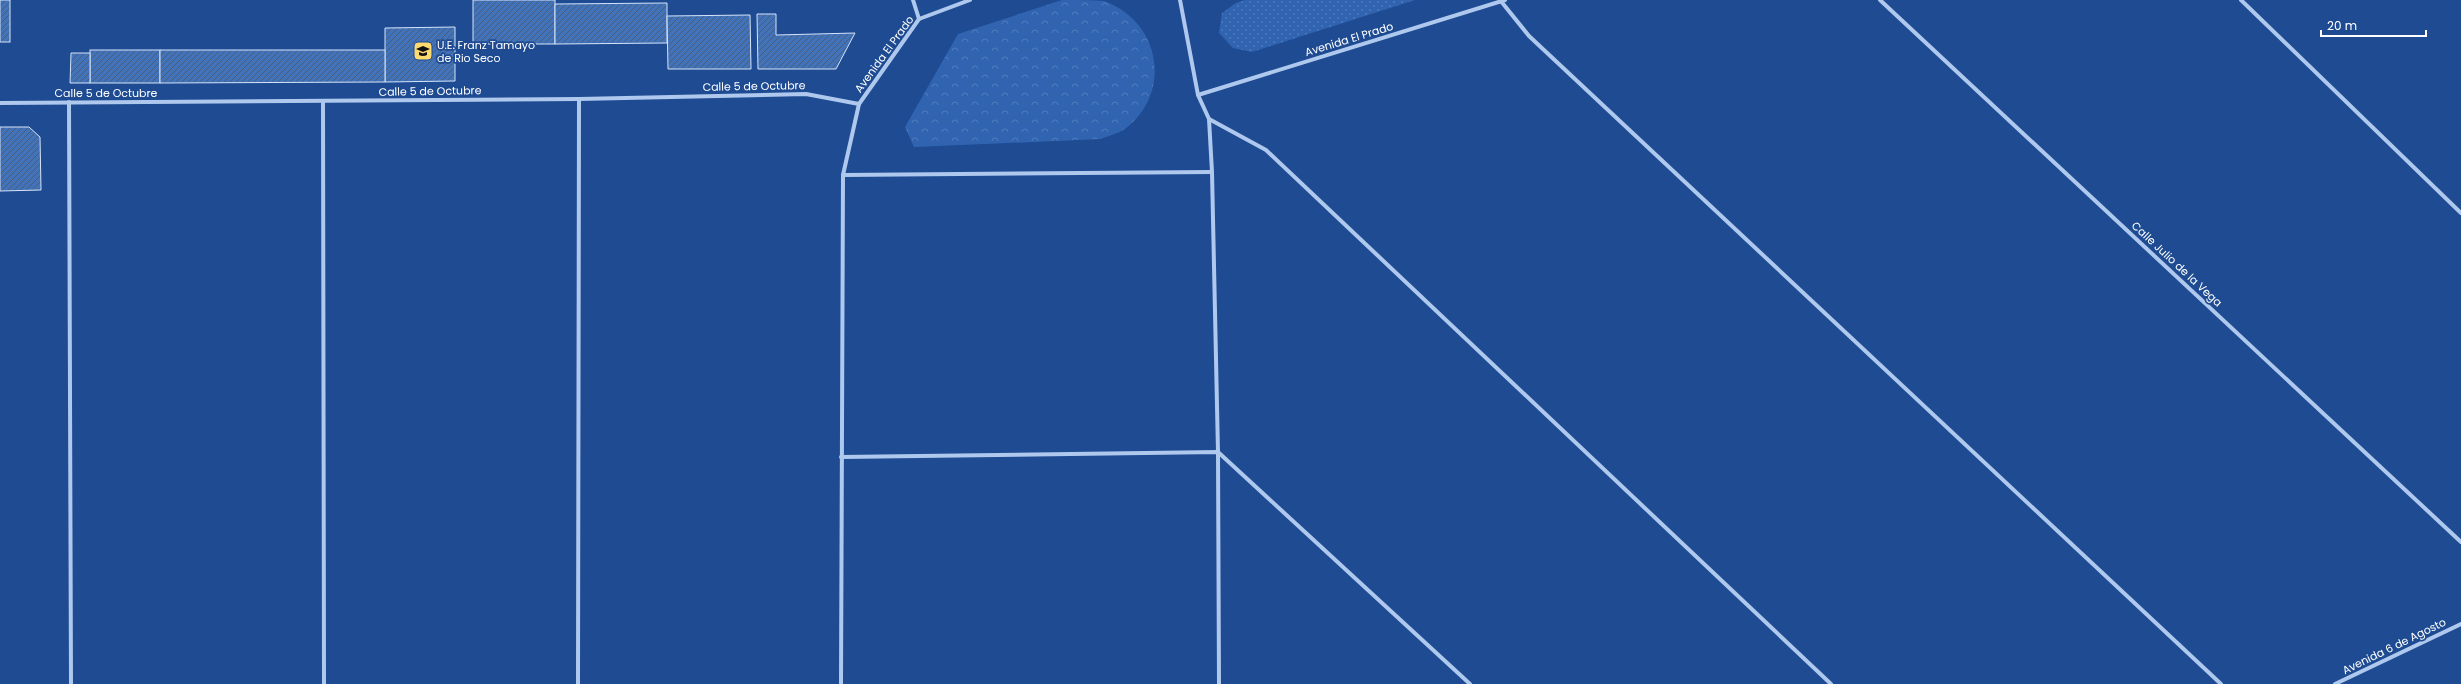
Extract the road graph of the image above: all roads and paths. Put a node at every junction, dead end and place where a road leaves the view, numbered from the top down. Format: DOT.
graph roads {
  1 [pos="913,0"];
  2 [pos="970,0"];
  3 [pos="1180,0"];
  4 [pos="1502,0"];
  5 [pos="1880,0"];
  6 [pos="2241,0"];
  7 [pos="919,19"];
  8 [pos="1198,95"];
  9 [pos="580,98"];
  10 [pos="322,101"];
  11 [pos="69,102"];
  12 [pos="0,103"];
  13 [pos="859,104"];
  14 [pos="1209,120"];
  15 [pos="1212,172"];
  16 [pos="843,175"];
  17 [pos="2461,213"];
  18 [pos="1218,452"];
  19 [pos="841,457"];
  20 [pos="2461,542"];
  21 [pos="2461,624"];
  22 [pos="71,684"];
  23 [pos="324,684"];
  24 [pos="578,684"];
  25 [pos="841,684"];
  26 [pos="1219,684"];
  27 [pos="1470,684"];
  28 [pos="1831,684"];
  29 [pos="2221,684"];
  30 [pos="2335,684"];
  1 -- 7 [label="street"];
  2 -- 7 [label="street, Avenida El Prado"];
  3 -- 8 [label="street"];
  4 -- 8 [label="street, Avenida El Prado"];
  4 -- 29 [label="street"];
  5 -- 20 [label="street, Calle Julio de la Vega"];
  6 -- 17 [label="street"];
  7 -- 13 [label="street, Avenida El Prado"];
  8 -- 14 [label="street"];
  9 -- 10 [label="street, Calle 5 de Octubre"];
  9 -- 13 [label="street, Calle 5 de Octubre"];
  9 -- 24 [label="street"];
  10 -- 11 [label="street, Calle 5 de Octubre"];
  10 -- 23 [label="street"];
  11 -- 12 [label="street, Calle 5 de Octubre"];
  11 -- 22 [label="street"];
  13 -- 16 [label="street, Avenida El Prado"];
  14 -- 15 [label="street"];
  14 -- 28 [label="street"];
  15 -- 16 [label="street"];
  15 -- 18 [label="street"];
  16 -- 19 [label="street, Avenida El Prado"];
  18 -- 19 [label="street"];
  18 -- 26 [label="street"];
  18 -- 27 [label="street"];
  19 -- 25 [label="street, Avenida El Prado"];
  21 -- 30 [label="street, Avenida 6 de Agosto"];
}
